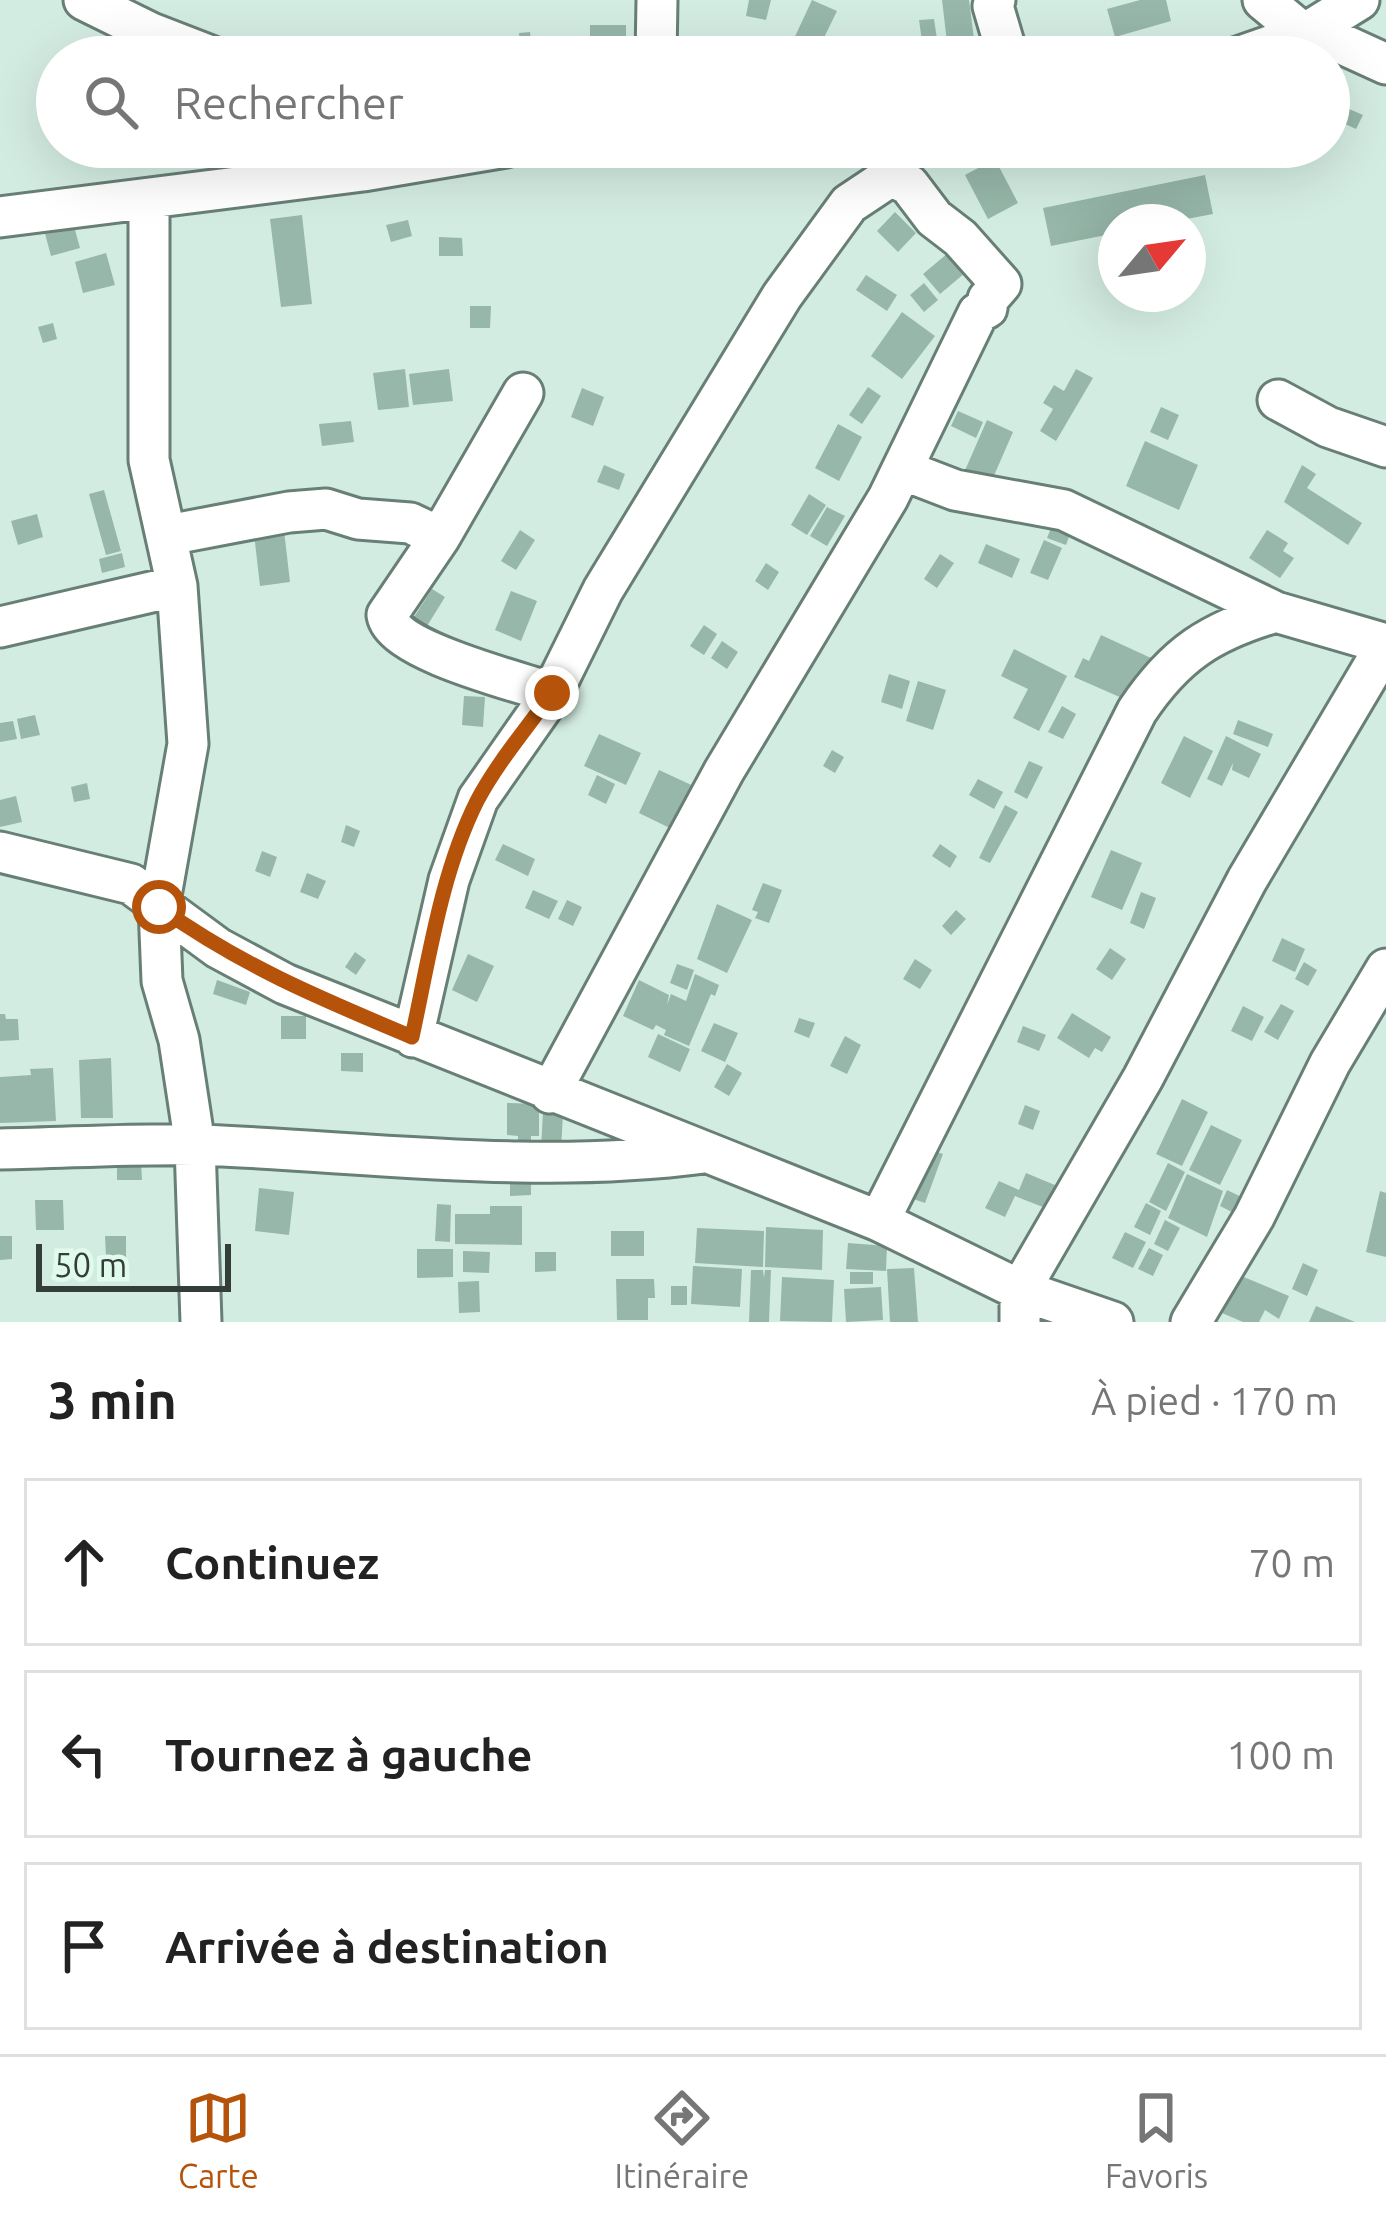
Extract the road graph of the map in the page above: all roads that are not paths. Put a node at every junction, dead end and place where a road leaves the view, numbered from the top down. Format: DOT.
graph roads {
  1 [pos="85,0"];
  2 [pos="658,0"];
  3 [pos="995,0"];
  4 [pos="1263,0"];
  5 [pos="1359,0"];
  6 [pos="1304,34"];
  7 [pos="159,36"];
  8 [pos="657,36"];
  9 [pos="1001,36"];
  10 [pos="1298,36"];
  11 [pos="1312,36"];
  12 [pos="1350,48"];
  13 [pos="1386,64"];
  14 [pos="339,168"];
  15 [pos="882,168"];
  16 [pos="893,168"];
  17 [pos="149,200"];
  18 [pos="0,217"];
  19 [pos="523,393"];
  20 [pos="1278,400"];
  21 [pos="1386,447"];
  22 [pos="903,470"];
  23 [pos="168,535"];
  24 [pos="440,537"];
  25 [pos="177,586"];
  26 [pos="1276,612"];
  27 [pos="0,627"];
  28 [pos="1386,644"];
  29 [pos="552,693"];
  30 [pos="0,852"];
  31 [pos="159,907"];
  32 [pos="1386,969"];
  33 [pos="412,1037"];
  34 [pos="550,1093"];
  35 [pos="195,1145"];
  36 [pos="0,1149"];
  37 [pos="710,1153"];
  38 [pos="879,1221"];
  39 [pos="1020,1306"];
  40 [pos="201,1322"];
  41 [pos="1113,1322"];
  42 [pos="1191,1322"];
  1 -- 7 [label="street"];
  2 -- 8 [label="street"];
  3 -- 9 [label="street"];
  4 -- 6 [label="street"];
  5 -- 6 [label="street"];
  6 -- 10 [label="street"];
  6 -- 11 [label="street"];
  12 -- 13 [label="street"];
  14 -- 17 [label="street"];
  15 -- 29 [label="street"];
  16 -- 22 [label="street"];
  17 -- 18 [label="street"];
  17 -- 23 [label="street"];
  19 -- 24 [label="street"];
  20 -- 21 [label="street"];
  22 -- 26 [label="street"];
  22 -- 34 [label="street"];
  23 -- 24 [label="street"];
  23 -- 25 [label="street"];
  24 -- 29 [label="street"];
  25 -- 27 [label="street"];
  25 -- 31 [label="street"];
  26 -- 28 [label="street"];
  26 -- 38 [label="street"];
  28 -- 39 [label="street"];
  29 -- 33 [label="street"];
  30 -- 31 [label="street"];
  31 -- 33 [label="street"];
  31 -- 35 [label="street"];
  32 -- 42 [label="street"];
  33 -- 34 [label="street"];
  34 -- 37 [label="street"];
  35 -- 36 [label="street"];
  35 -- 37 [label="street"];
  35 -- 40 [label="street"];
  37 -- 38 [label="street"];
  38 -- 39 [label="street"];
  39 -- 41 [label="street"];
}
